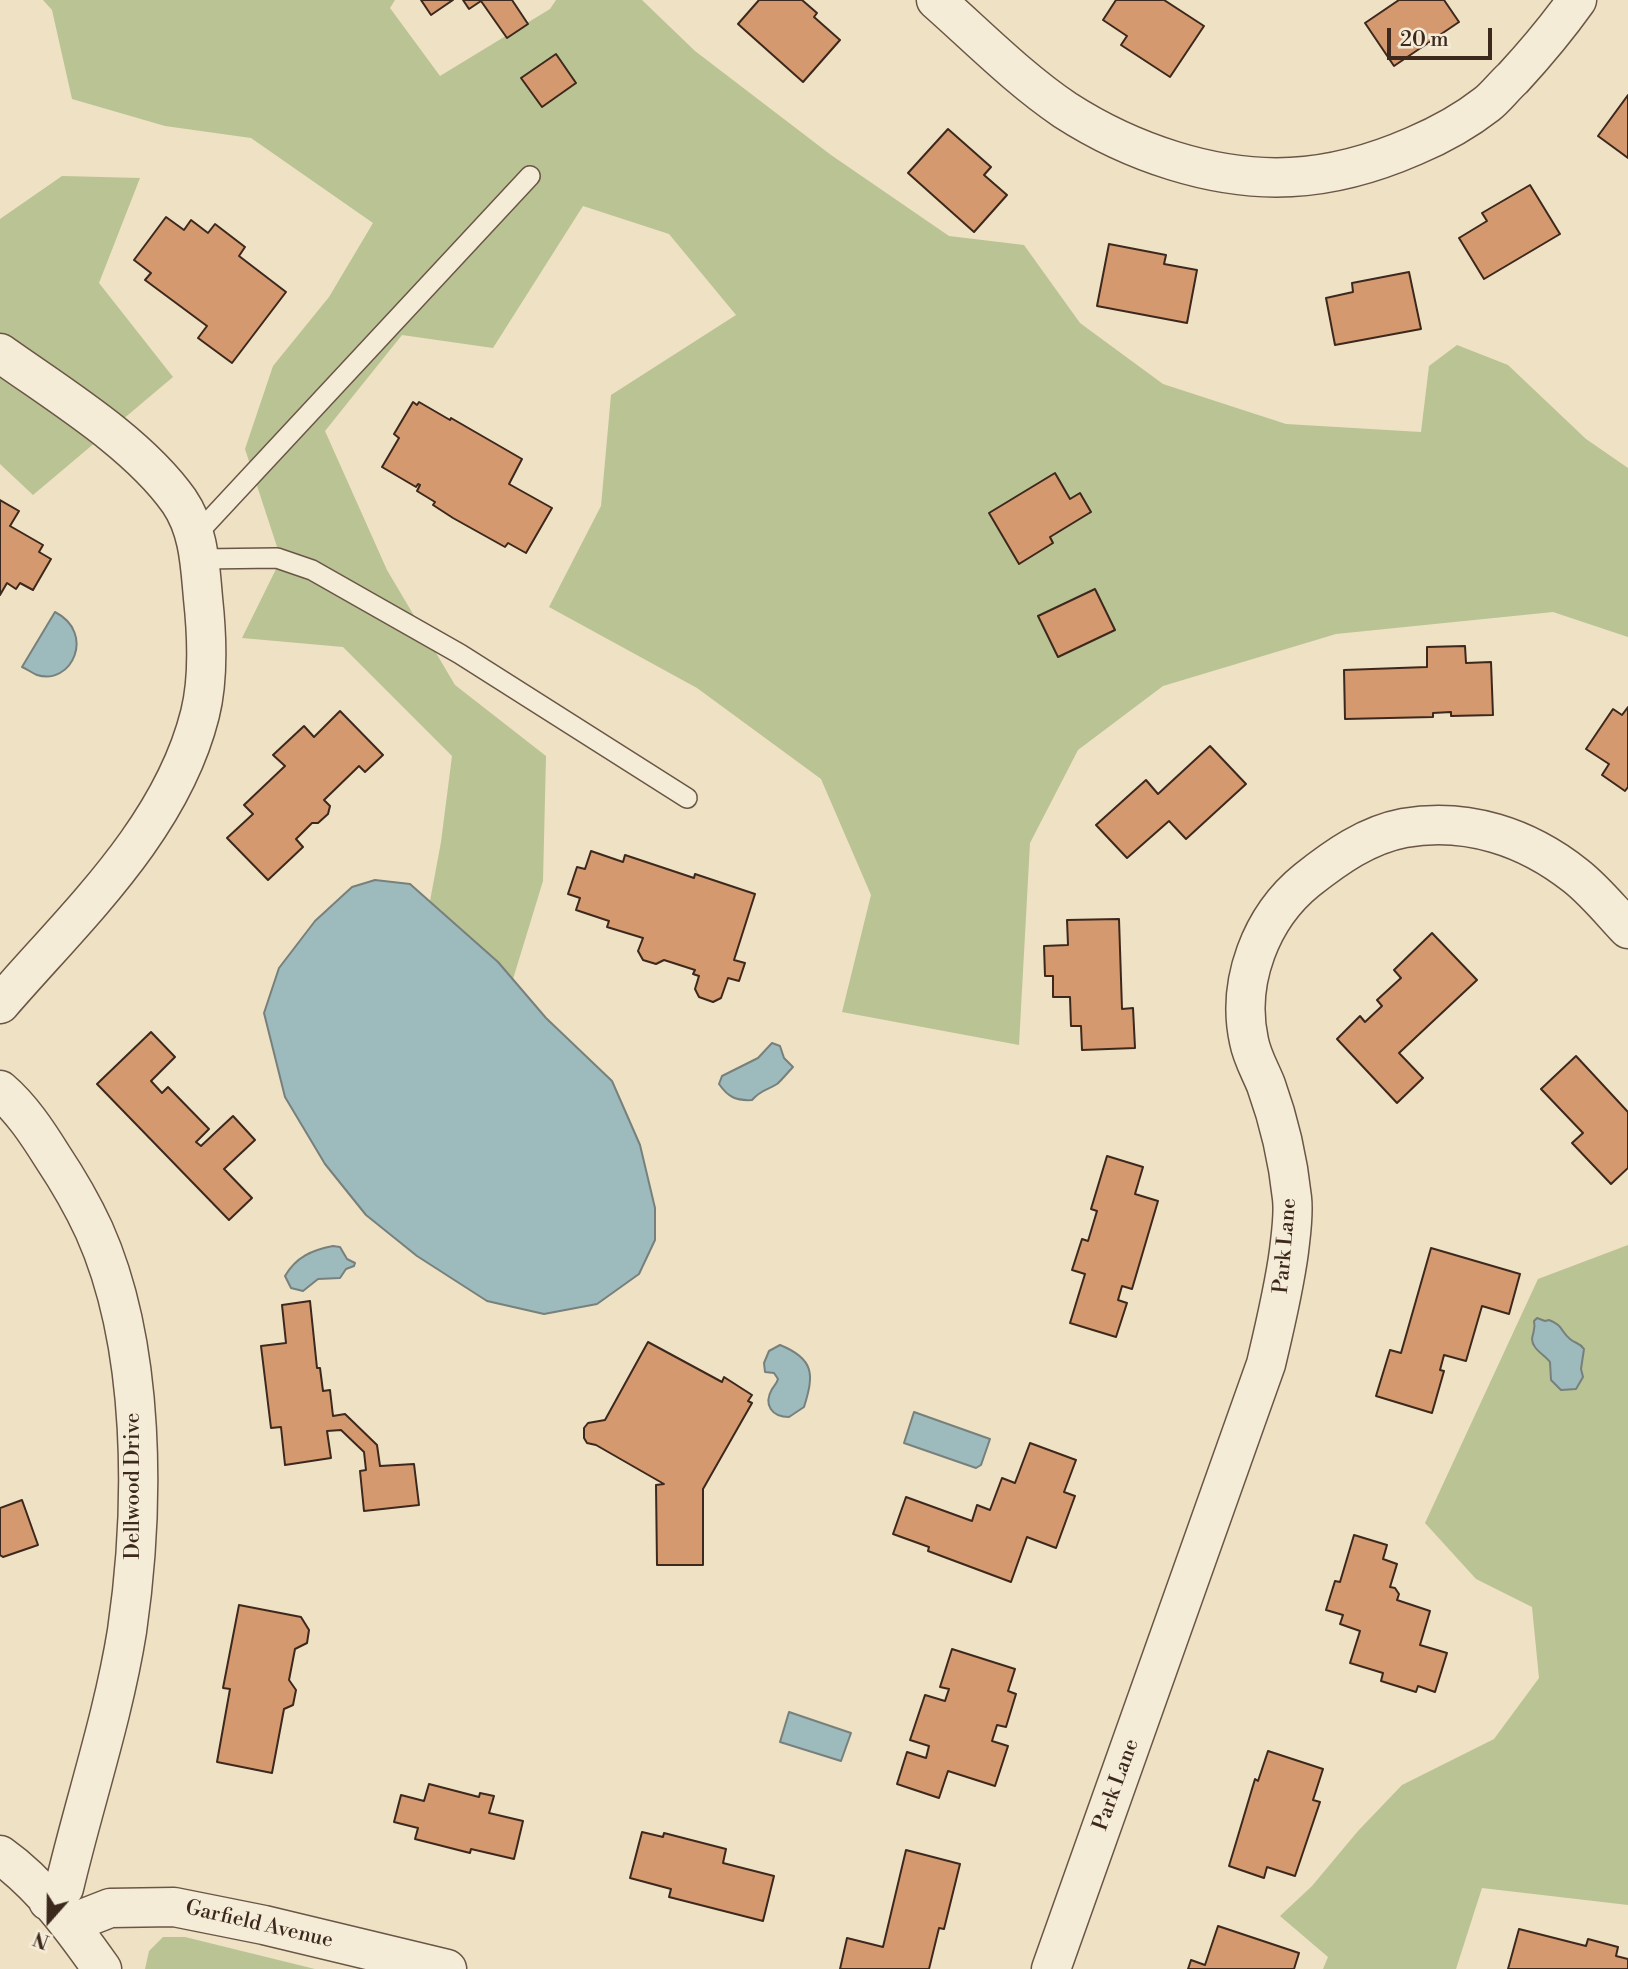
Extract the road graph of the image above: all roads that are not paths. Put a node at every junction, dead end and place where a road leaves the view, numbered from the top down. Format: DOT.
graph roads {
  1 [pos="936,0"];
  2 [pos="1577,0"];
  3 [pos="530,176"];
  4 [pos="0,353"];
  5 [pos="197,548"];
  6 [pos="687,798"];
  7 [pos="1628,929"];
  8 [pos="0,1004"];
  9 [pos="0,1090"];
  10 [pos="0,1856"];
  11 [pos="48,1901"];
  12 [pos="75,1931"];
  13 [pos="102,1969"];
  14 [pos="447,1969"];
  15 [pos="1051,1969"];
  1 -- 2 [label="street"];
  3 -- 5 [label="lane"];
  4 -- 5 [label="street"];
  5 -- 6 [label="lane"];
  5 -- 8 [label="street"];
  7 -- 15 [label="street, Park Lane"];
  9 -- 11 [label="street, Dellwood Drive"];
  10 -- 11 [label="street"];
  11 -- 12 [label="street"];
  12 -- 13 [label="street"];
  12 -- 14 [label="street, Garfield Avenue"];
}
